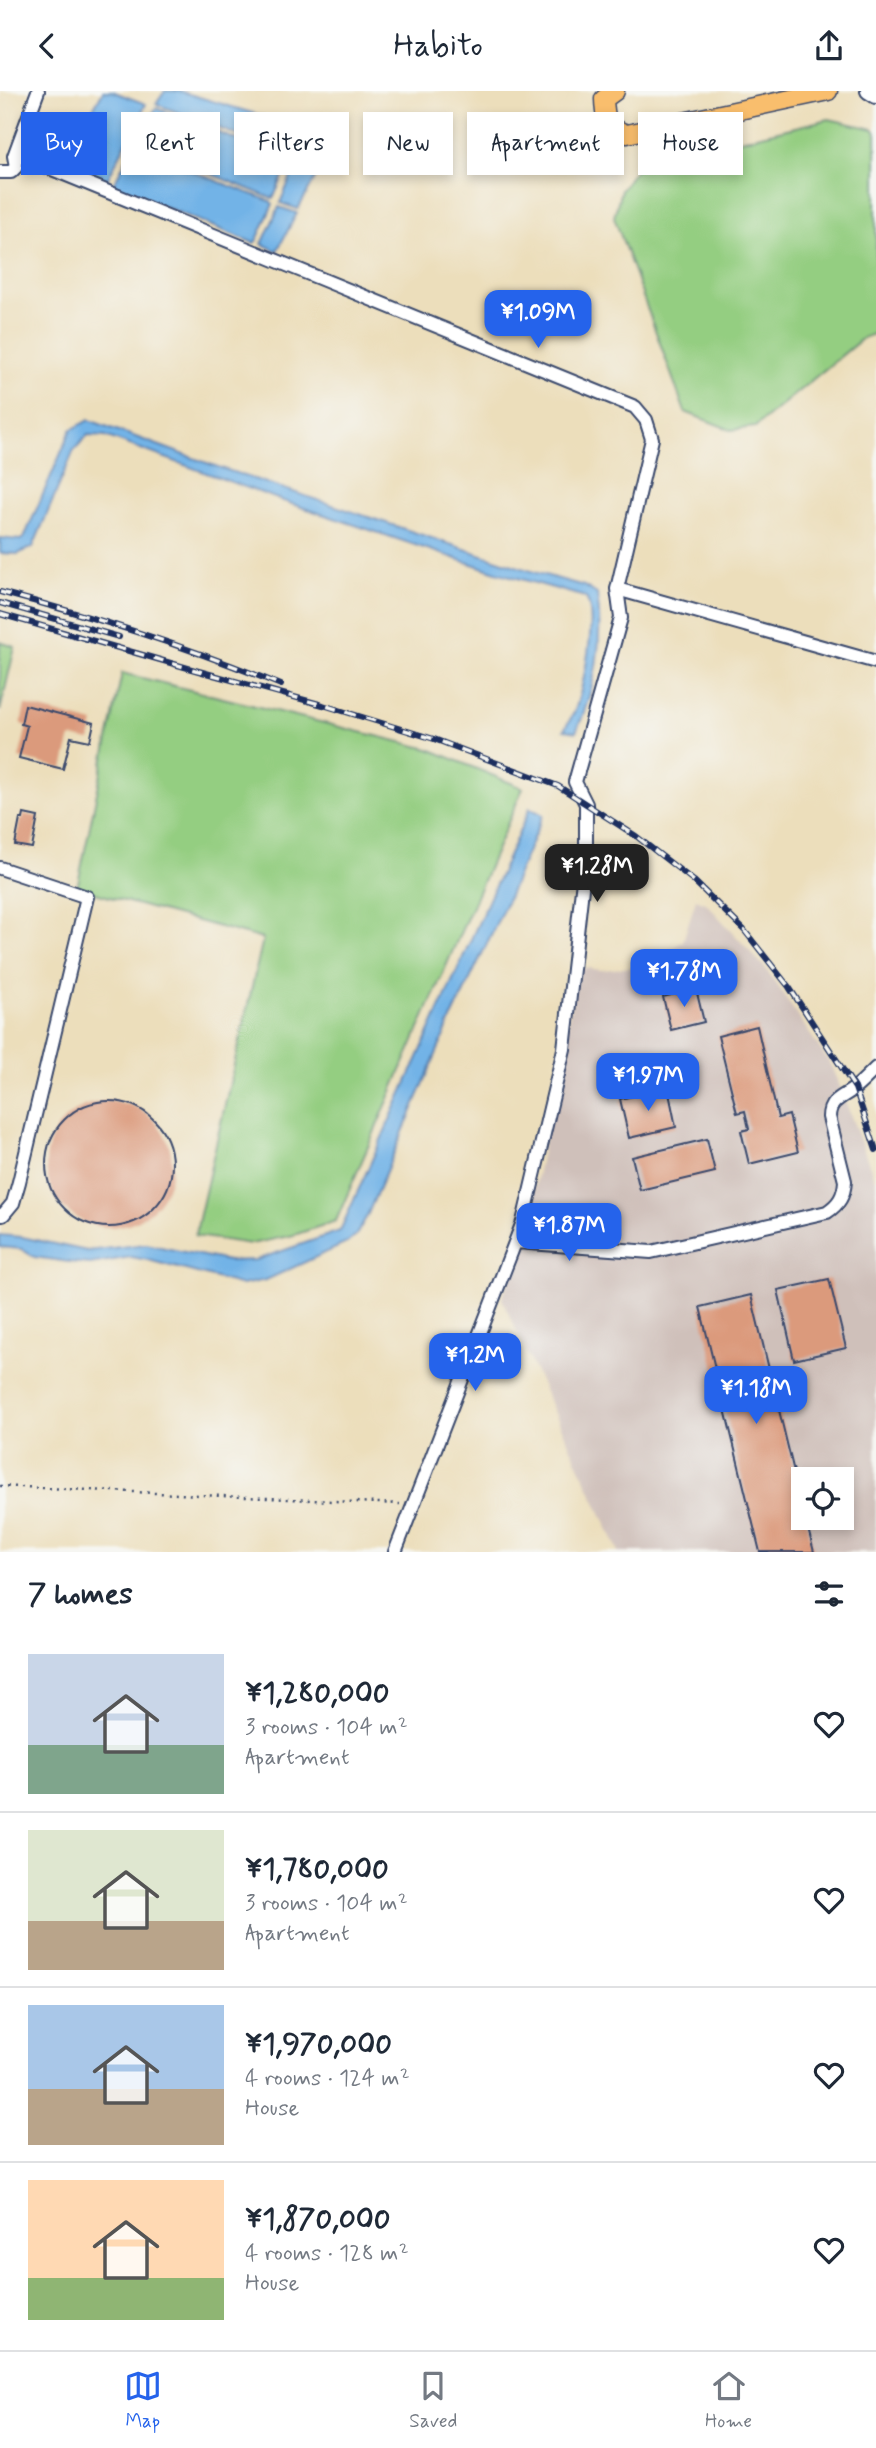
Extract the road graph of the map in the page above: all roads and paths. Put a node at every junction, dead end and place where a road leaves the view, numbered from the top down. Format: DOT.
graph roads {
  1 [pos="38,91"];
  2 [pos="615,91"];
  3 [pos="828,91"];
  4 [pos="868,91"];
  5 [pos="876,96"];
  6 [pos="14,156"];
  7 [pos="0,172"];
  8 [pos="617,589"];
  9 [pos="876,662"];
  10 [pos="0,868"];
  11 [pos="876,1068"];
  12 [pos="0,1215"];
  13 [pos="516,1242"];
  14 [pos="0,1486"];
  15 [pos="414,1504"];
  16 [pos="395,1552"];
  1 -- 6 [label="street"];
  2 -- 3 [label="main road"];
  4 -- 5 [label="street"];
  6 -- 7 [label="street"];
  6 -- 8 [label="street"];
  8 -- 9 [label="street"];
  8 -- 13 [label="street"];
  10 -- 12 [label="street"];
  11 -- 13 [label="street"];
  13 -- 15 [label="street"];
  14 -- 15 [label="path"];
  15 -- 16 [label="street"];
}
